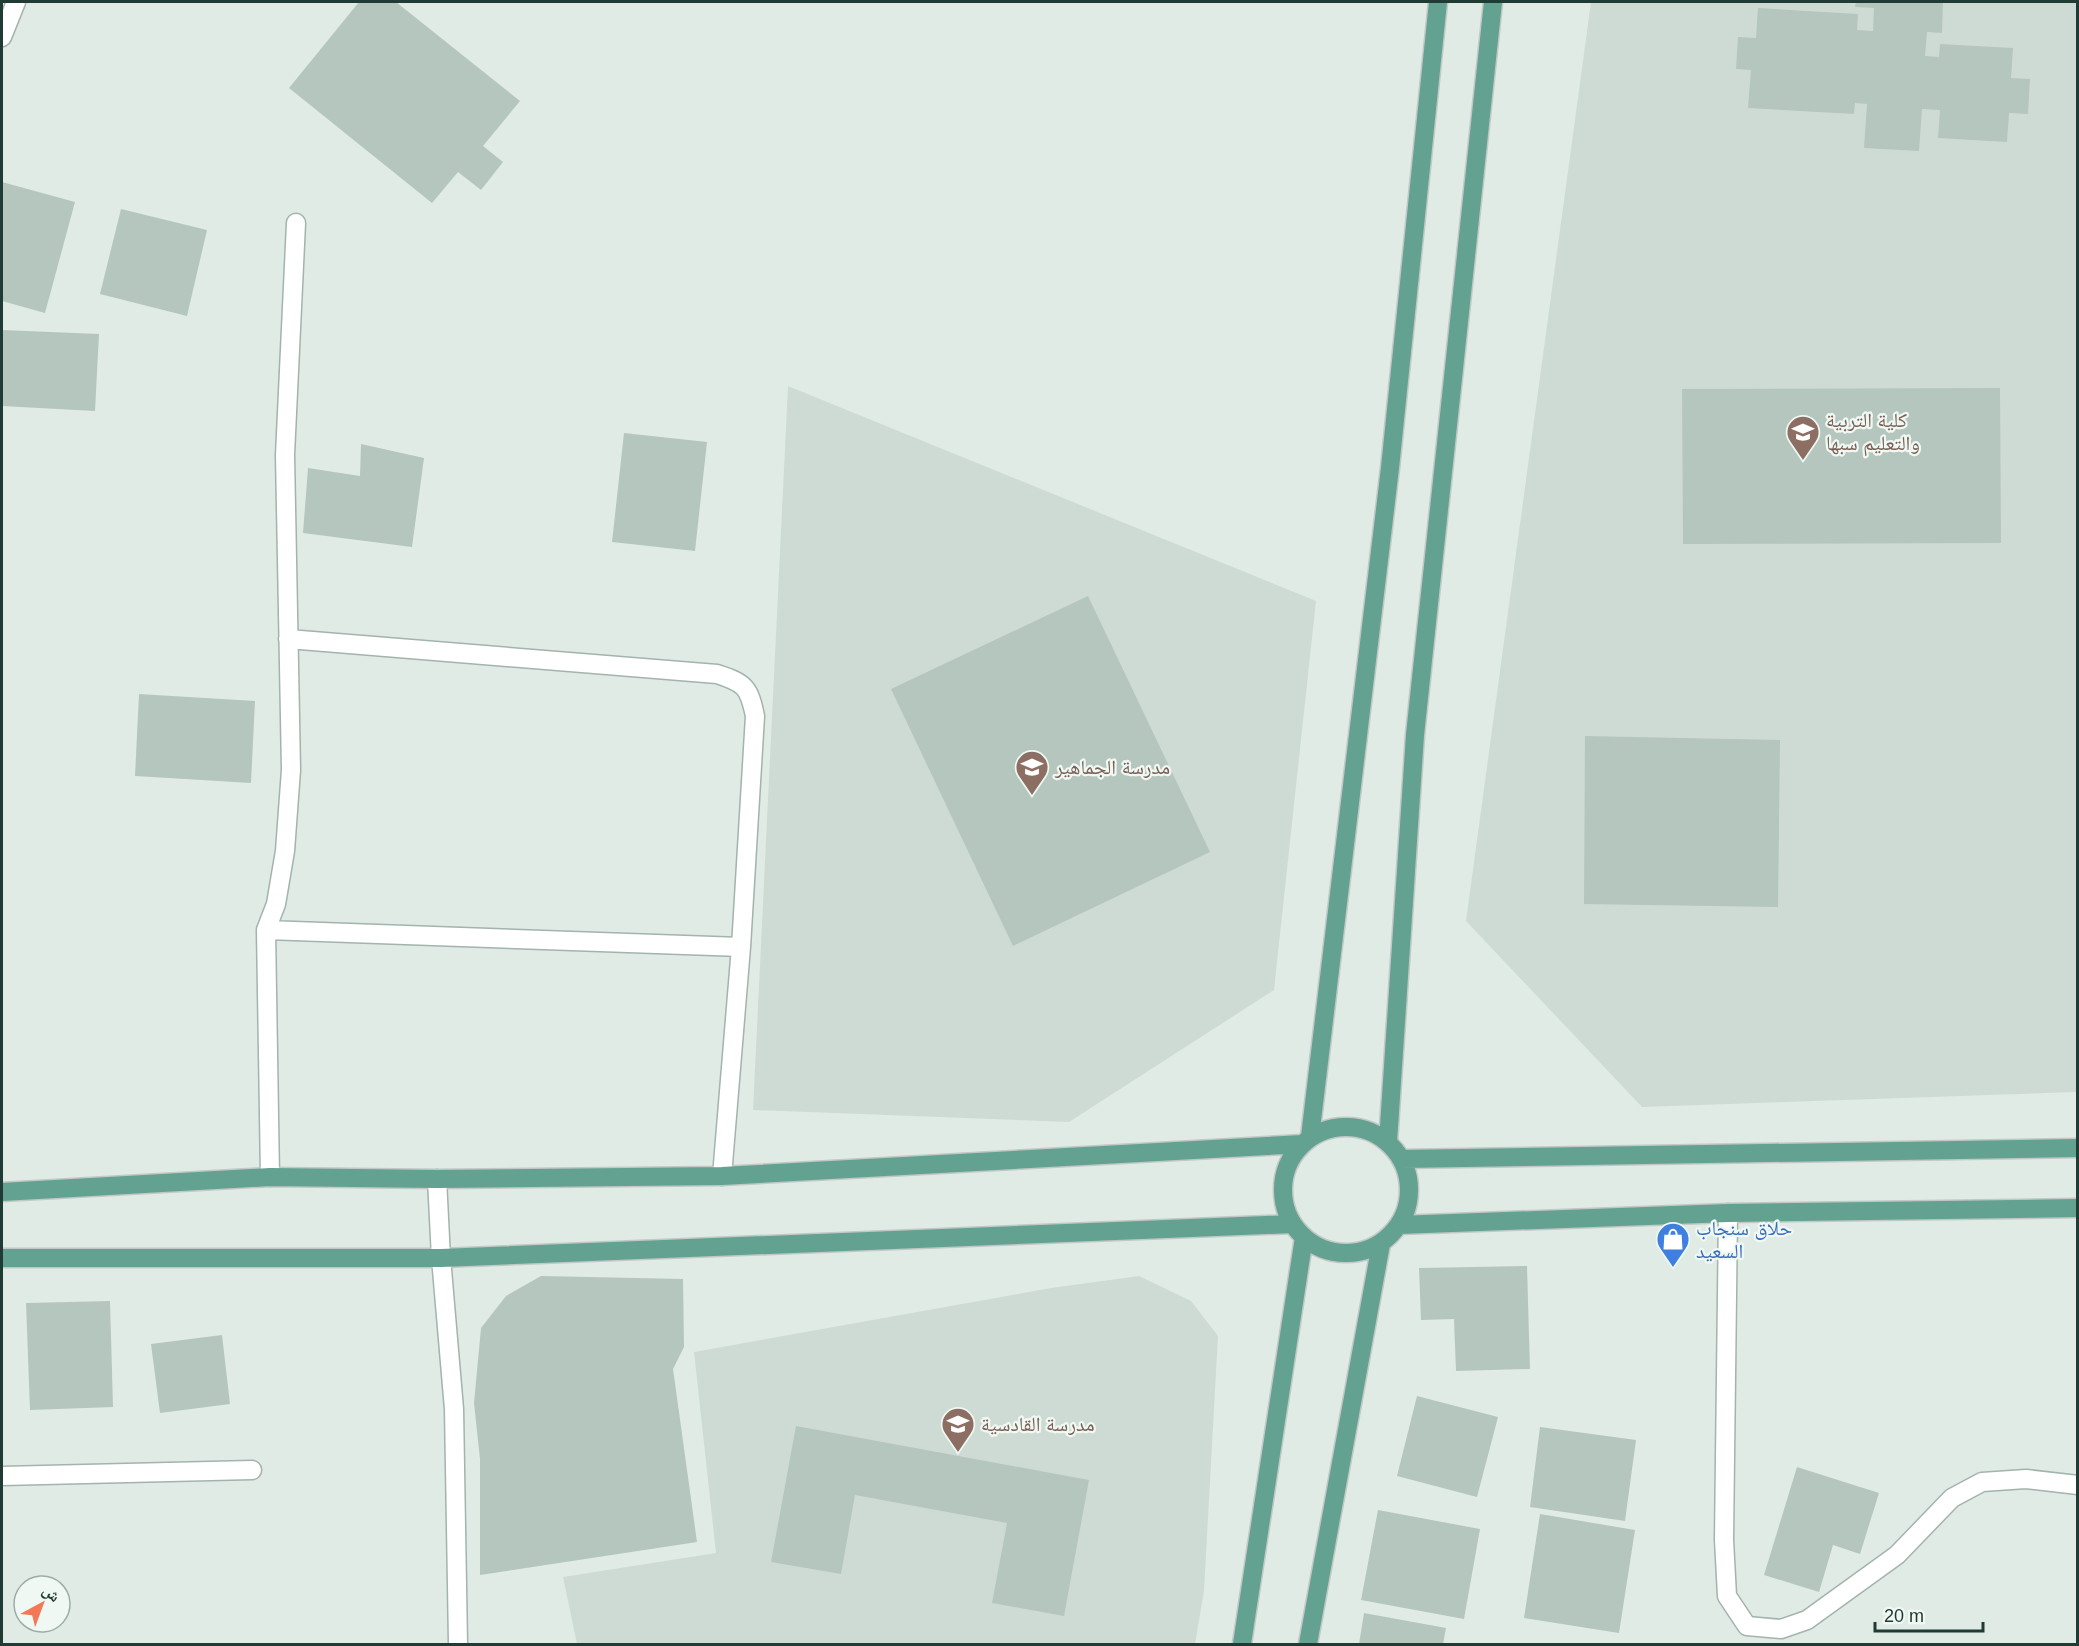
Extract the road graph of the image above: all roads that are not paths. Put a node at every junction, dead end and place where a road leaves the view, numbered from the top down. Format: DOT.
graph roads {
  1 [pos="16,2"];
  2 [pos="1438,2"];
  3 [pos="1492,2"];
  4 [pos="2,37"];
  5 [pos="296,224"];
  6 [pos="288,639"];
  7 [pos="266,930"];
  8 [pos="741,947"];
  9 [pos="1306,1141"];
  10 [pos="1388,1142"];
  11 [pos="2078,1148"];
  12 [pos="1402,1159"];
  13 [pos="722,1176"];
  14 [pos="270,1177"];
  15 [pos="437,1179"];
  16 [pos="2,1192"];
  17 [pos="2078,1208"];
  18 [pos="1728,1213"];
  19 [pos="1400,1225"];
  20 [pos="1299,1231"];
  21 [pos="1380,1244"];
  22 [pos="441,1257"];
  23 [pos="2,1258"];
  24 [pos="252,1470"];
  25 [pos="2,1476"];
  26 [pos="2078,1485"];
  27 [pos="458,1644"];
  28 [pos="1242,1644"];
  29 [pos="1308,1644"];
  1 -- 4 [label="street"];
  2 -- 9 [label="main road"];
  3 -- 10 [label="main road"];
  5 -- 6 [label="street"];
  6 -- 7 [label="street"];
  6 -- 8 [label="street"];
  7 -- 8 [label="street"];
  7 -- 14 [label="street"];
  8 -- 13 [label="street"];
  9 -- 10 [label="main road"];
  9 -- 13 [label="main road"];
  9 -- 20 [label="main road"];
  10 -- 12 [label="main road"];
  11 -- 12 [label="main road"];
  12 -- 19 [label="main road"];
  13 -- 15 [label="main road"];
  14 -- 15 [label="main road"];
  14 -- 16 [label="main road"];
  15 -- 22 [label="street"];
  17 -- 18 [label="main road"];
  18 -- 19 [label="main road"];
  18 -- 26 [label="street"];
  19 -- 21 [label="main road"];
  20 -- 21 [label="main road"];
  20 -- 22 [label="main road"];
  20 -- 28 [label="main road"];
  21 -- 29 [label="main road"];
  22 -- 23 [label="main road"];
  22 -- 27 [label="street"];
  24 -- 25 [label="street"];
}
